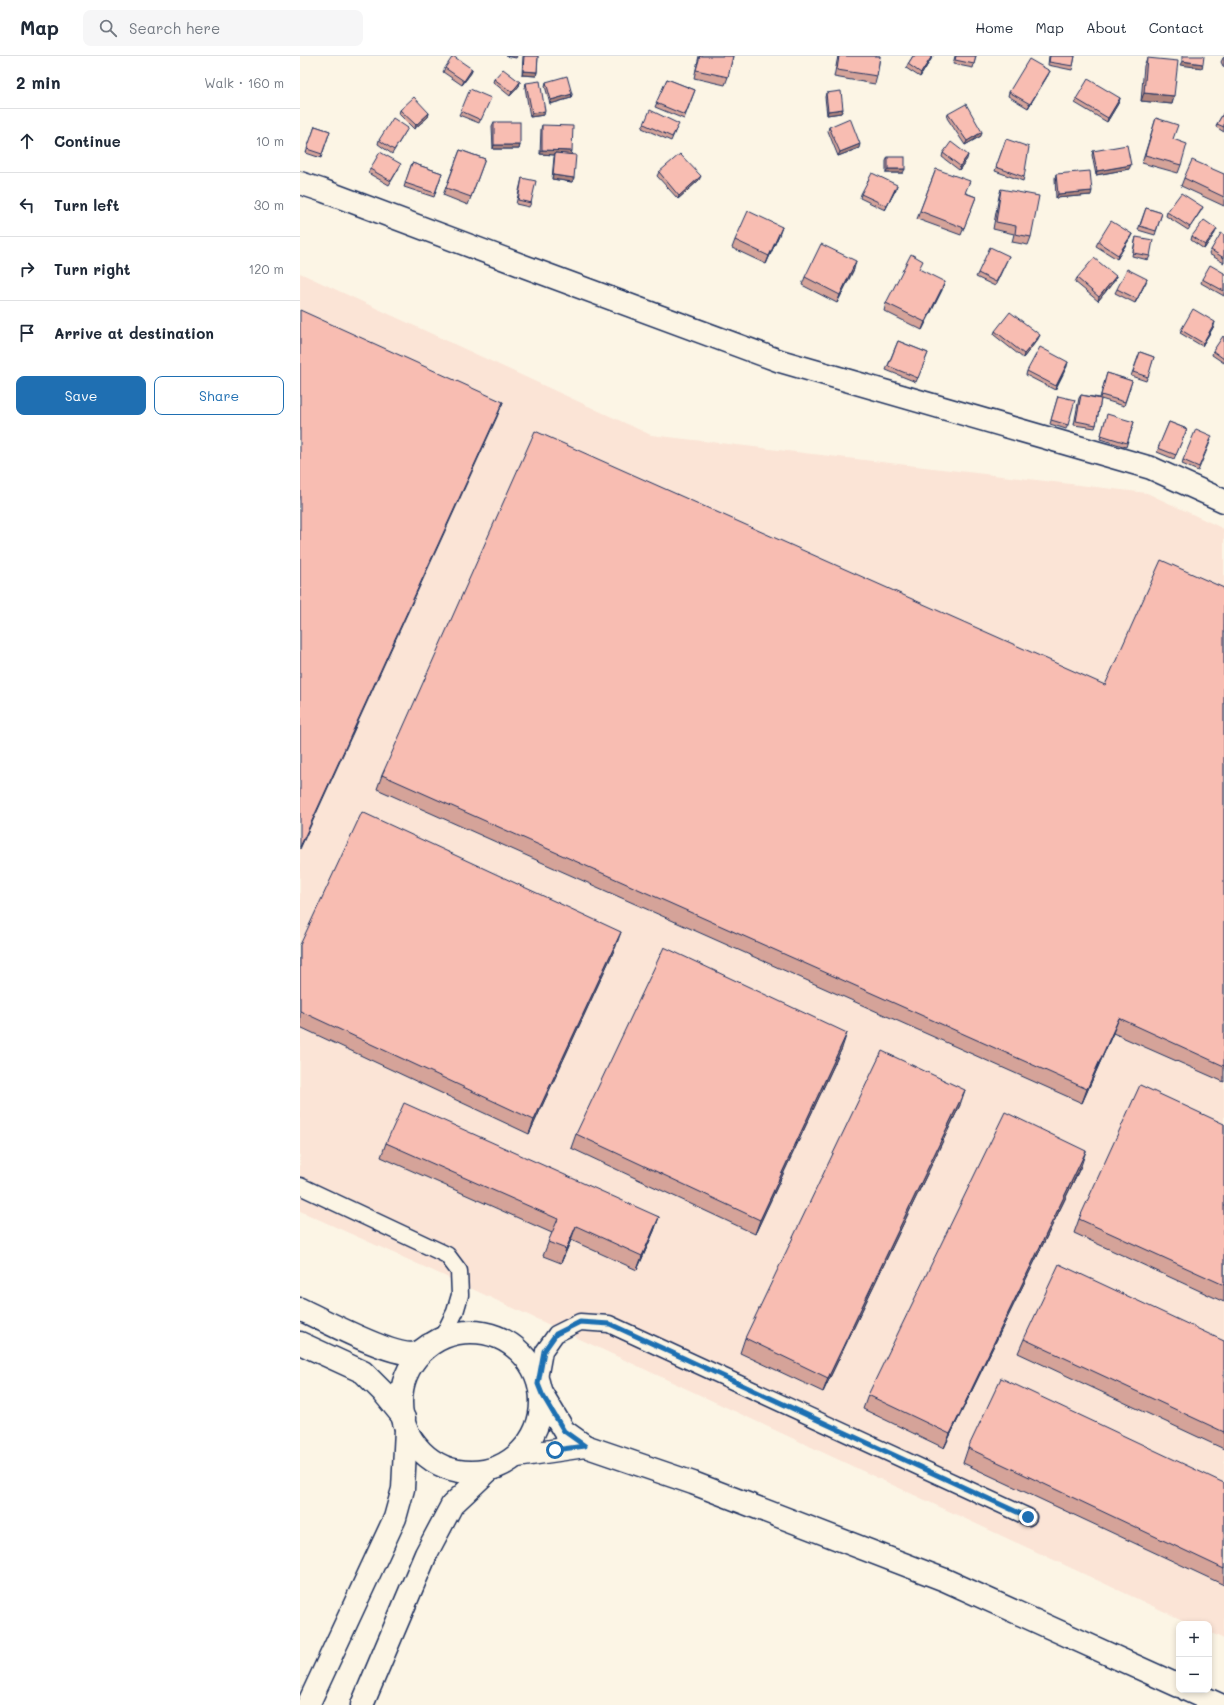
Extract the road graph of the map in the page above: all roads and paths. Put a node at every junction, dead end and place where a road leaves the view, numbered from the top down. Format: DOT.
graph roads {
  1 [pos="300,183"];
  2 [pos="1224,501"];
  3 [pos="300,1186"];
  4 [pos="300,1309"];
  5 [pos="300,1343"];
  6 [pos="436,1343"];
  7 [pos="540,1389"];
  8 [pos="405,1424"];
  9 [pos="585,1446"];
  10 [pos="518,1456"];
  11 [pos="488,1471"];
  12 [pos="1028,1517"];
  13 [pos="1176,1685"];
  14 [pos="1194,1693"];
  15 [pos="308,1705"];
  16 [pos="362,1705"];
  17 [pos="1220,1705"];
  1 -- 2 [label="street"];
  3 -- 6 [label="lane"];
  4 -- 6 [label="street"];
  5 -- 8 [label="street"];
  6 -- 7 [label="street"];
  6 -- 8 [label="street"];
  7 -- 9 [label="street"];
  7 -- 10 [label="street"];
  7 -- 12 [label="lane"];
  8 -- 11 [label="street"];
  8 -- 15 [label="street"];
  9 -- 10 [label="street"];
  9 -- 13 [label="street"];
  10 -- 11 [label="street"];
  11 -- 16 [label="street"];
  14 -- 17 [label="street"];
}
